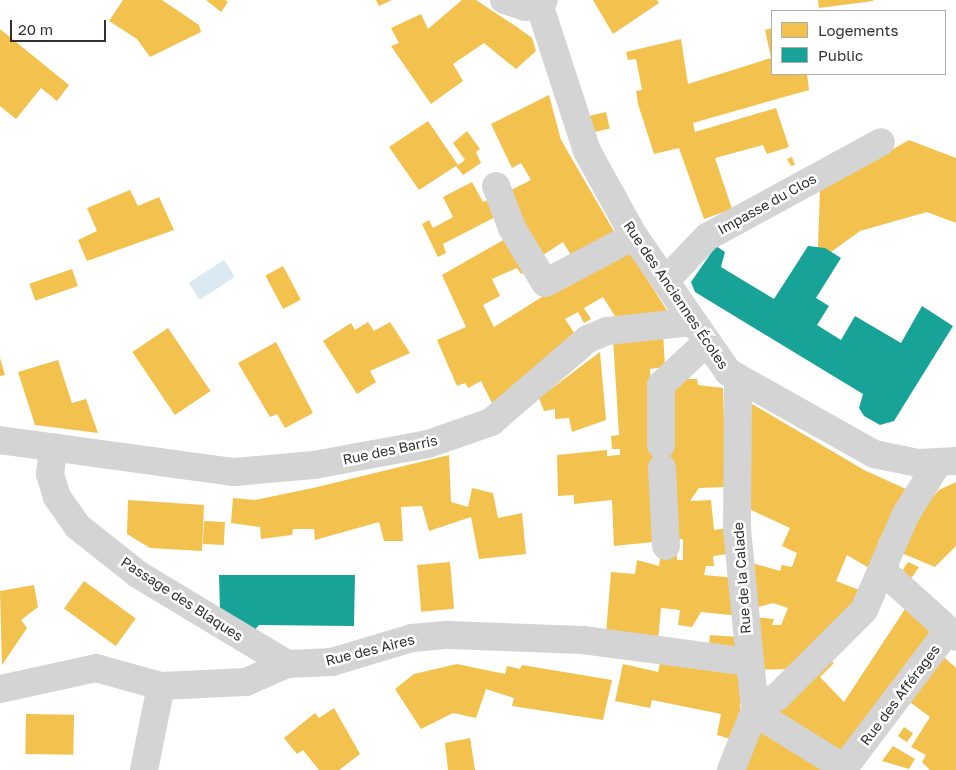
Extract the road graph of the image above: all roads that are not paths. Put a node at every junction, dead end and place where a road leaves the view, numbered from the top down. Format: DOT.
graph roads {
  1 [pos="504,0"];
  2 [pos="542,2"];
  3 [pos="881,142"];
  4 [pos="496,186"];
  5 [pos="634,236"];
  6 [pos="665,281"];
  7 [pos="700,332"];
  8 [pos="738,381"];
  9 [pos="0,440"];
  10 [pos="54,448"];
  11 [pos="947,462"];
  12 [pos="666,546"];
  13 [pos="883,571"];
  14 [pos="952,635"];
  15 [pos="748,662"];
  16 [pos="287,664"];
  17 [pos="162,686"];
  18 [pos="0,688"];
  19 [pos="754,711"];
  20 [pos="144,770"];
  21 [pos="731,770"];
  1 -- 2 [label="street"];
  2 -- 5 [label="street, Rue des Anciennes Écoles"];
  3 -- 6 [label="street, Impasse du Clos"];
  4 -- 5 [label="street"];
  5 -- 6 [label="street, Rue des Anciennes Écoles"];
  6 -- 7 [label="street, Rue des Anciennes Écoles"];
  7 -- 8 [label="street, Rue des Anciennes Écoles"];
  7 -- 10 [label="street, Rue des Barris"];
  7 -- 12 [label="street"];
  8 -- 11 [label="street, Rue des Anciennes Écoles"];
  8 -- 15 [label="street, Rue de la Calade"];
  9 -- 10 [label="street, Rue des Barris"];
  10 -- 16 [label="street, Passage des Blaques"];
  11 -- 13 [label="street"];
  13 -- 14 [label="street"];
  13 -- 19 [label="street"];
  14 -- 19 [label="street, Rue des Afférages"];
  15 -- 16 [label="street, Rue des Aires"];
  15 -- 19 [label="street, Rue de la Calade"];
  16 -- 17 [label="street, Rue des Aires"];
  17 -- 18 [label="street, Rue des Aires"];
  17 -- 20 [label="street"];
  19 -- 21 [label="street, Rue de la Calade"];
}
